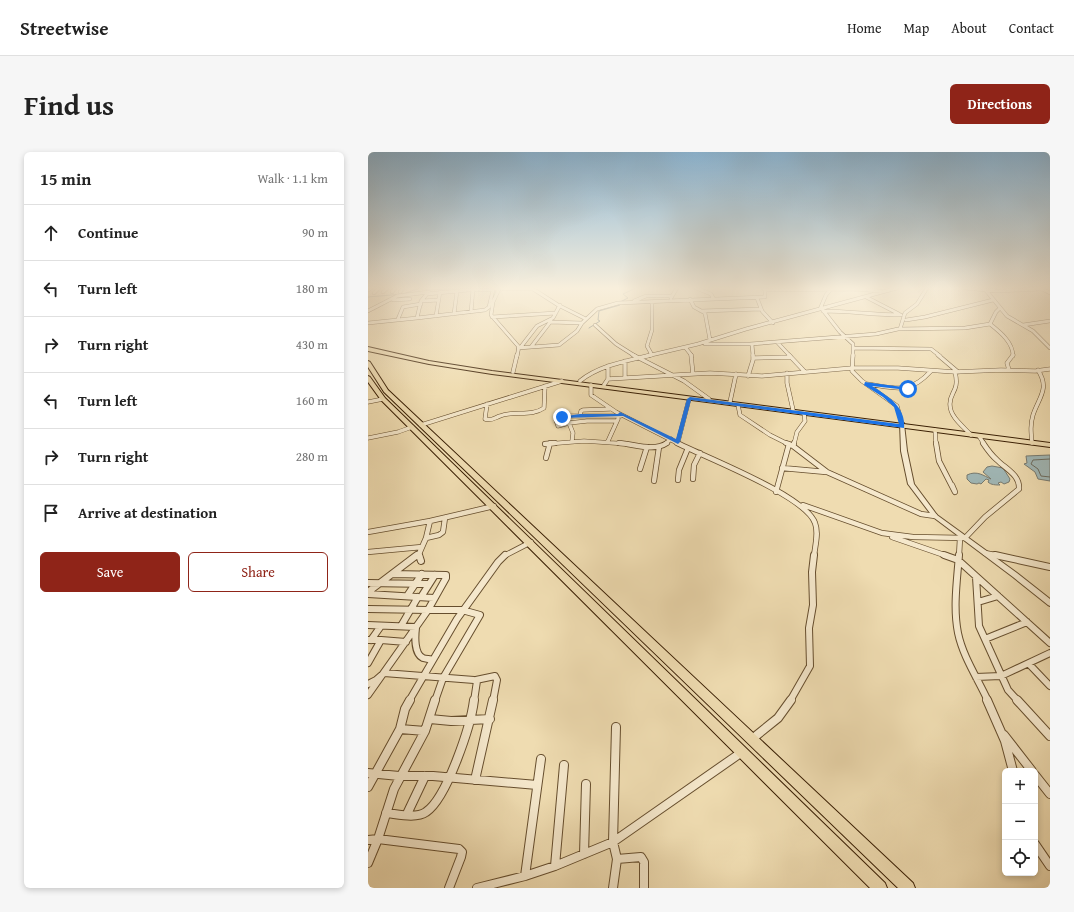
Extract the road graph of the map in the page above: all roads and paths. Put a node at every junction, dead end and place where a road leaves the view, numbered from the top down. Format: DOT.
graph roads {
  1 [pos="497,322"];
  2 [pos="547,322"];
  3 [pos="550,322"];
  4 [pos="572,322"];
  5 [pos="652,322"];
  6 [pos="707,322"];
  7 [pos="833,322"];
  8 [pos="902,322"];
  9 [pos="909,322"];
  10 [pos="1018,322"];
  11 [pos="1041,322"];
  12 [pos="582,323"];
  13 [pos="773,323"];
  14 [pos="990,324"];
  15 [pos="595,325"];
  16 [pos="1023,325"];
  17 [pos="916,328"];
  18 [pos="900,329"];
  19 [pos="845,336"];
  20 [pos="1042,339"];
  21 [pos="710,340"];
  22 [pos="1050,340"];
  23 [pos="777,342"];
  24 [pos="700,343"];
  25 [pos="752,344"];
  26 [pos="531,347"];
  27 [pos="685,347"];
  28 [pos="368,348"];
  29 [pos="519,348"];
  30 [pos="854,348"];
  31 [pos="1050,348"];
  32 [pos="652,355"];
  33 [pos="791,357"];
  34 [pos="639,358"];
  35 [pos="754,358"];
  36 [pos="625,361"];
  37 [pos="368,363"];
  38 [pos="608,366"];
  39 [pos="852,368"];
  40 [pos="1050,369"];
  41 [pos="1009,370"];
  42 [pos="1038,370"];
  43 [pos="931,371"];
  44 [pos="513,372"];
  45 [pos="805,372"];
  46 [pos="956,372"];
  47 [pos="787,373"];
  48 [pos="671,374"];
  49 [pos="693,374"];
  50 [pos="736,374"];
  51 [pos="748,376"];
  52 [pos="368,378"];
  53 [pos="625,378"];
  54 [pos="562,381"];
  55 [pos="580,381"];
  56 [pos="606,382"];
  57 [pos="865,384"];
  58 [pos="591,385"];
  59 [pos="546,386"];
  60 [pos="384,399"];
  61 [pos="690,399"];
  62 [pos="709,399"];
  63 [pos="368,402"];
  64 [pos="730,402"];
  65 [pos="487,404"];
  66 [pos="738,405"];
  67 [pos="611,409"];
  68 [pos="793,410"];
  69 [pos="804,413"];
  70 [pos="620,414"];
  71 [pos="580,415"];
  72 [pos="617,421"];
  73 [pos="569,423"];
  74 [pos="902,425"];
  75 [pos="417,426"];
  76 [pos="935,430"];
  77 [pos="971,435"];
  78 [pos="979,436"];
  79 [pos="368,438"];
  80 [pos="671,439"];
  81 [pos="572,441"];
  82 [pos="608,441"];
  83 [pos="678,442"];
  84 [pos="1032,443"];
  85 [pos="791,445"];
  86 [pos="1050,445"];
  87 [pos="646,447"];
  88 [pos="659,447"];
  89 [pos="688,448"];
  90 [pos="700,453"];
  91 [pos="546,458"];
  92 [pos="782,468"];
  93 [pos="640,469"];
  94 [pos="827,472"];
  95 [pos="693,479"];
  96 [pos="678,480"];
  97 [pos="654,481"];
  98 [pos="952,485"];
  99 [pos="776,492"];
  100 [pos="797,503"];
  101 [pos="494,506"];
  102 [pos="935,516"];
  103 [pos="445,518"];
  104 [pos="430,521"];
  105 [pos="517,522"];
  106 [pos="368,532"];
  107 [pos="882,533"];
  108 [pos="426,538"];
  109 [pos="963,538"];
  110 [pos="531,542"];
  111 [pos="422,547"];
  112 [pos="368,552"];
  113 [pos="985,553"];
  114 [pos="419,554"];
  115 [pos="958,560"];
  116 [pos="421,561"];
  117 [pos="1050,567"];
  118 [pos="392,574"];
  119 [pos="422,574"];
  120 [pos="435,575"];
  121 [pos="976,576"];
  122 [pos="368,583"];
  123 [pos="379,583"];
  124 [pos="416,584"];
  125 [pos="429,584"];
  126 [pos="368,593"];
  127 [pos="407,596"];
  128 [pos="998,596"];
  129 [pos="420,597"];
  130 [pos="434,598"];
  131 [pos="978,602"];
  132 [pos="1050,603"];
  133 [pos="368,609"];
  134 [pos="410,610"];
  135 [pos="428,610"];
  136 [pos="462,610"];
  137 [pos="1027,622"];
  138 [pos="368,625"];
  139 [pos="381,626"];
  140 [pos="401,626"];
  141 [pos="416,627"];
  142 [pos="985,639"];
  143 [pos="370,640"];
  144 [pos="381,640"];
  145 [pos="406,642"];
  146 [pos="1050,643"];
  147 [pos="1050,653"];
  148 [pos="433,660"];
  149 [pos="368,664"];
  150 [pos="1029,664"];
  151 [pos="384,673"];
  152 [pos="1001,676"];
  153 [pos="423,677"];
  154 [pos="976,677"];
  155 [pos="443,678"];
  156 [pos="476,680"];
  157 [pos="368,684"];
  158 [pos="1050,686"];
  159 [pos="368,695"];
  160 [pos="490,719"];
  161 [pos="430,720"];
  162 [pos="471,720"];
  163 [pos="616,727"];
  164 [pos="998,727"];
  165 [pos="400,729"];
  166 [pos="425,731"];
  167 [pos="1050,736"];
  168 [pos="752,739"];
  169 [pos="742,752"];
  170 [pos="541,759"];
  171 [pos="564,765"];
  172 [pos="1012,768"];
  173 [pos="1030,768"];
  174 [pos="371,773"];
  175 [pos="399,776"];
  176 [pos="426,776"];
  177 [pos="449,778"];
  178 [pos="1038,779"];
  179 [pos="475,780"];
  180 [pos="586,784"];
  181 [pos="537,785"];
  182 [pos="368,787"];
  183 [pos="1050,794"];
  184 [pos="386,813"];
  185 [pos="407,814"];
  186 [pos="378,839"];
  187 [pos="368,840"];
  188 [pos="613,842"];
  189 [pos="1038,848"];
  190 [pos="584,854"];
  191 [pos="617,859"];
  192 [pos="368,863"];
  193 [pos="555,866"];
  194 [pos="1050,866"];
  195 [pos="525,876"];
  196 [pos="449,888"];
  197 [pos="478,888"];
  198 [pos="613,888"];
  199 [pos="644,888"];
  200 [pos="880,888"];
  201 [pos="908,888"];
  1 -- 29 [label="street"];
  2 -- 29 [label="street"];
  3 -- 26 [label="street"];
  4 -- 12 [label="street"];
  5 -- 32 [label="street"];
  6 -- 21 [label="street"];
  7 -- 19 [label="street"];
  8 -- 18 [label="street"];
  9 -- 17 [label="street"];
  10 -- 16 [label="street"];
  11 -- 16 [label="street"];
  12 -- 26 [label="street"];
  13 -- 21 [label="street"];
  14 -- 17 [label="street"];
  14 -- 41 [label="street"];
  15 -- 34 [label="street"];
  16 -- 20 [label="street"];
  17 -- 18 [label="street"];
  18 -- 19 [label="street"];
  19 -- 23 [label="street"];
  19 -- 30 [label="street"];
  20 -- 22 [label="street"];
  20 -- 31 [label="street"];
  21 -- 24 [label="street"];
  23 -- 25 [label="street"];
  23 -- 33 [label="street"];
  24 -- 25 [label="street"];
  24 -- 27 [label="street"];
  25 -- 35 [label="street"];
  26 -- 29 [label="street"];
  27 -- 32 [label="street"];
  27 -- 49 [label="street"];
  28 -- 44 [label="main road"];
  28 -- 54 [label="main road"];
  29 -- 44 [label="street"];
  30 -- 39 [label="street"];
  30 -- 46 [label="street"];
  32 -- 34 [label="street"];
  33 -- 35 [label="street"];
  33 -- 45 [label="street"];
  34 -- 36 [label="street"];
  34 -- 48 [label="street"];
  35 -- 51 [label="street"];
  36 -- 38 [label="street"];
  36 -- 53 [label="street"];
  37 -- 75 [label="main road"];
  38 -- 55 [label="street"];
  38 -- 56 [label="street"];
  39 -- 43 [label="street"];
  39 -- 45 [label="street"];
  39 -- 57 [label="street"];
  40 -- 42 [label="street"];
  41 -- 42 [label="street"];
  41 -- 46 [label="street"];
  42 -- 84 [label="street"];
  43 -- 46 [label="street"];
  43 -- 57 [label="street"];
  44 -- 55 [label="main road"];
  45 -- 47 [label="street"];
  46 -- 77 [label="street"];
  47 -- 51 [label="street"];
  47 -- 68 [label="street"];
  48 -- 49 [label="street"];
  48 -- 53 [label="street"];
  48 -- 62 [label="street"];
  49 -- 50 [label="street"];
  50 -- 51 [label="street"];
  50 -- 64 [label="street"];
  52 -- 60 [label="main road"];
  53 -- 56 [label="street"];
  54 -- 58 [label="main road"];
  54 -- 59 [label="street"];
  55 -- 56 [label="main road"];
  56 -- 62 [label="main road"];
  57 -- 74 [label="street"];
  58 -- 61 [label="main road"];
  58 -- 67 [label="street"];
  59 -- 65 [label="street"];
  59 -- 65 [label="street"];
  60 -- 63 [label="street"];
  60 -- 75 [label="main road"];
  61 -- 66 [label="main road"];
  61 -- 83 [label="street"];
  62 -- 64 [label="main road"];
  64 -- 68 [label="main road"];
  65 -- 75 [label="street"];
  66 -- 69 [label="main road"];
  66 -- 85 [label="street"];
  67 -- 70 [label="street"];
  67 -- 71 [label="street"];
  68 -- 74 [label="main road"];
  69 -- 74 [label="main road"];
  69 -- 85 [label="street"];
  70 -- 71 [label="street"];
  70 -- 72 [label="street"];
  70 -- 80 [label="street"];
  71 -- 73 [label="street"];
  72 -- 73 [label="street"];
  72 -- 82 [label="street"];
  73 -- 81 [label="street"];
  74 -- 76 [label="main road"];
  74 -- 102 [label="street"];
  75 -- 79 [label="street"];
  75 -- 101 [label="main road"];
  75 -- 105 [label="main road"];
  76 -- 77 [label="main road"];
  76 -- 98 [label="street"];
  77 -- 78 [label="main road"];
  78 -- 84 [label="main road"];
  78 -- 109 [label="street"];
  80 -- 83 [label="street"];
  80 -- 88 [label="street"];
  81 -- 82 [label="street"];
  81 -- 91 [label="street"];
  82 -- 87 [label="street"];
  83 -- 89 [label="street"];
  84 -- 86 [label="main road"];
  85 -- 92 [label="street"];
  85 -- 94 [label="street"];
  87 -- 88 [label="street"];
  87 -- 93 [label="street"];
  88 -- 97 [label="street"];
  89 -- 90 [label="street"];
  89 -- 96 [label="street"];
  90 -- 95 [label="street"];
  90 -- 99 [label="street"];
  92 -- 94 [label="street"];
  92 -- 99 [label="street"];
  94 -- 102 [label="street"];
  99 -- 100 [label="street"];
  100 -- 107 [label="street"];
  100 -- 168 [label="street"];
  101 -- 103 [label="street"];
  101 -- 105 [label="main road"];
  102 -- 109 [label="street"];
  103 -- 104 [label="street"];
  103 -- 108 [label="street"];
  104 -- 106 [label="street"];
  104 -- 108 [label="street"];
  105 -- 110 [label="main road"];
  105 -- 168 [label="main road"];
  107 -- 109 [label="street"];
  107 -- 115 [label="street"];
  108 -- 111 [label="street"];
  109 -- 113 [label="street"];
  109 -- 115 [label="street"];
  110 -- 136 [label="street"];
  110 -- 169 [label="main road"];
  111 -- 112 [label="street"];
  111 -- 114 [label="street"];
  113 -- 117 [label="street"];
  113 -- 132 [label="street"];
  114 -- 116 [label="street"];
  114 -- 118 [label="street"];
  115 -- 121 [label="street"];
  115 -- 154 [label="street"];
  118 -- 119 [label="street"];
  118 -- 123 [label="street"];
  119 -- 120 [label="street"];
  119 -- 124 [label="street"];
  120 -- 125 [label="street"];
  120 -- 130 [label="street"];
  121 -- 128 [label="street"];
  121 -- 131 [label="street"];
  122 -- 123 [label="street"];
  123 -- 124 [label="street"];
  123 -- 126 [label="street"];
  124 -- 125 [label="street"];
  124 -- 127 [label="street"];
  125 -- 129 [label="street"];
  126 -- 127 [label="street"];
  127 -- 129 [label="street"];
  128 -- 131 [label="street"];
  128 -- 137 [label="street"];
  129 -- 130 [label="street"];
  129 -- 134 [label="street"];
  130 -- 135 [label="street"];
  131 -- 142 [label="street"];
  133 -- 134 [label="street"];
  134 -- 135 [label="street"];
  134 -- 140 [label="street"];
  135 -- 136 [label="street"];
  135 -- 141 [label="street"];
  136 -- 148 [label="street"];
  136 -- 155 [label="street"];
  137 -- 142 [label="street"];
  137 -- 146 [label="street"];
  138 -- 139 [label="street"];
  139 -- 140 [label="street"];
  139 -- 143 [label="street"];
  140 -- 141 [label="street"];
  141 -- 145 [label="street"];
  141 -- 148 [label="street"];
  142 -- 152 [label="street"];
  143 -- 144 [label="street"];
  144 -- 145 [label="street"];
  144 -- 149 [label="street"];
  145 -- 151 [label="street"];
  147 -- 150 [label="street"];
  148 -- 153 [label="street"];
  150 -- 152 [label="street"];
  150 -- 158 [label="street"];
  151 -- 153 [label="street"];
  151 -- 157 [label="street"];
  151 -- 159 [label="street"];
  152 -- 154 [label="street"];
  152 -- 167 [label="street"];
  153 -- 155 [label="street"];
  153 -- 165 [label="street"];
  154 -- 164 [label="street"];
  155 -- 156 [label="street"];
  155 -- 161 [label="street"];
  156 -- 160 [label="street"];
  156 -- 162 [label="street"];
  160 -- 162 [label="street"];
  160 -- 179 [label="street"];
  161 -- 162 [label="street"];
  161 -- 166 [label="street"];
  162 -- 177 [label="street"];
  163 -- 188 [label="street"];
  164 -- 172 [label="street"];
  164 -- 173 [label="street"];
  165 -- 166 [label="street"];
  165 -- 174 [label="street"];
  166 -- 175 [label="street"];
  168 -- 201 [label="main road"];
  169 -- 188 [label="street"];
  169 -- 200 [label="main road"];
  170 -- 181 [label="street"];
  171 -- 193 [label="street"];
  174 -- 175 [label="street"];
  174 -- 182 [label="street"];
  175 -- 176 [label="street"];
  175 -- 184 [label="street"];
  176 -- 177 [label="street"];
  176 -- 185 [label="street"];
  177 -- 179 [label="street"];
  177 -- 185 [label="street"];
  178 -- 183 [label="street"];
  179 -- 181 [label="street"];
  180 -- 190 [label="street"];
  181 -- 195 [label="street"];
  184 -- 185 [label="street"];
  184 -- 186 [label="street"];
  186 -- 187 [label="street"];
  186 -- 192 [label="street"];
  186 -- 196 [label="street"];
  188 -- 190 [label="street"];
  188 -- 191 [label="street"];
  189 -- 194 [label="street"];
  190 -- 193 [label="street"];
  191 -- 198 [label="street"];
  191 -- 199 [label="street"];
  193 -- 195 [label="street"];
  195 -- 197 [label="street"];
}
